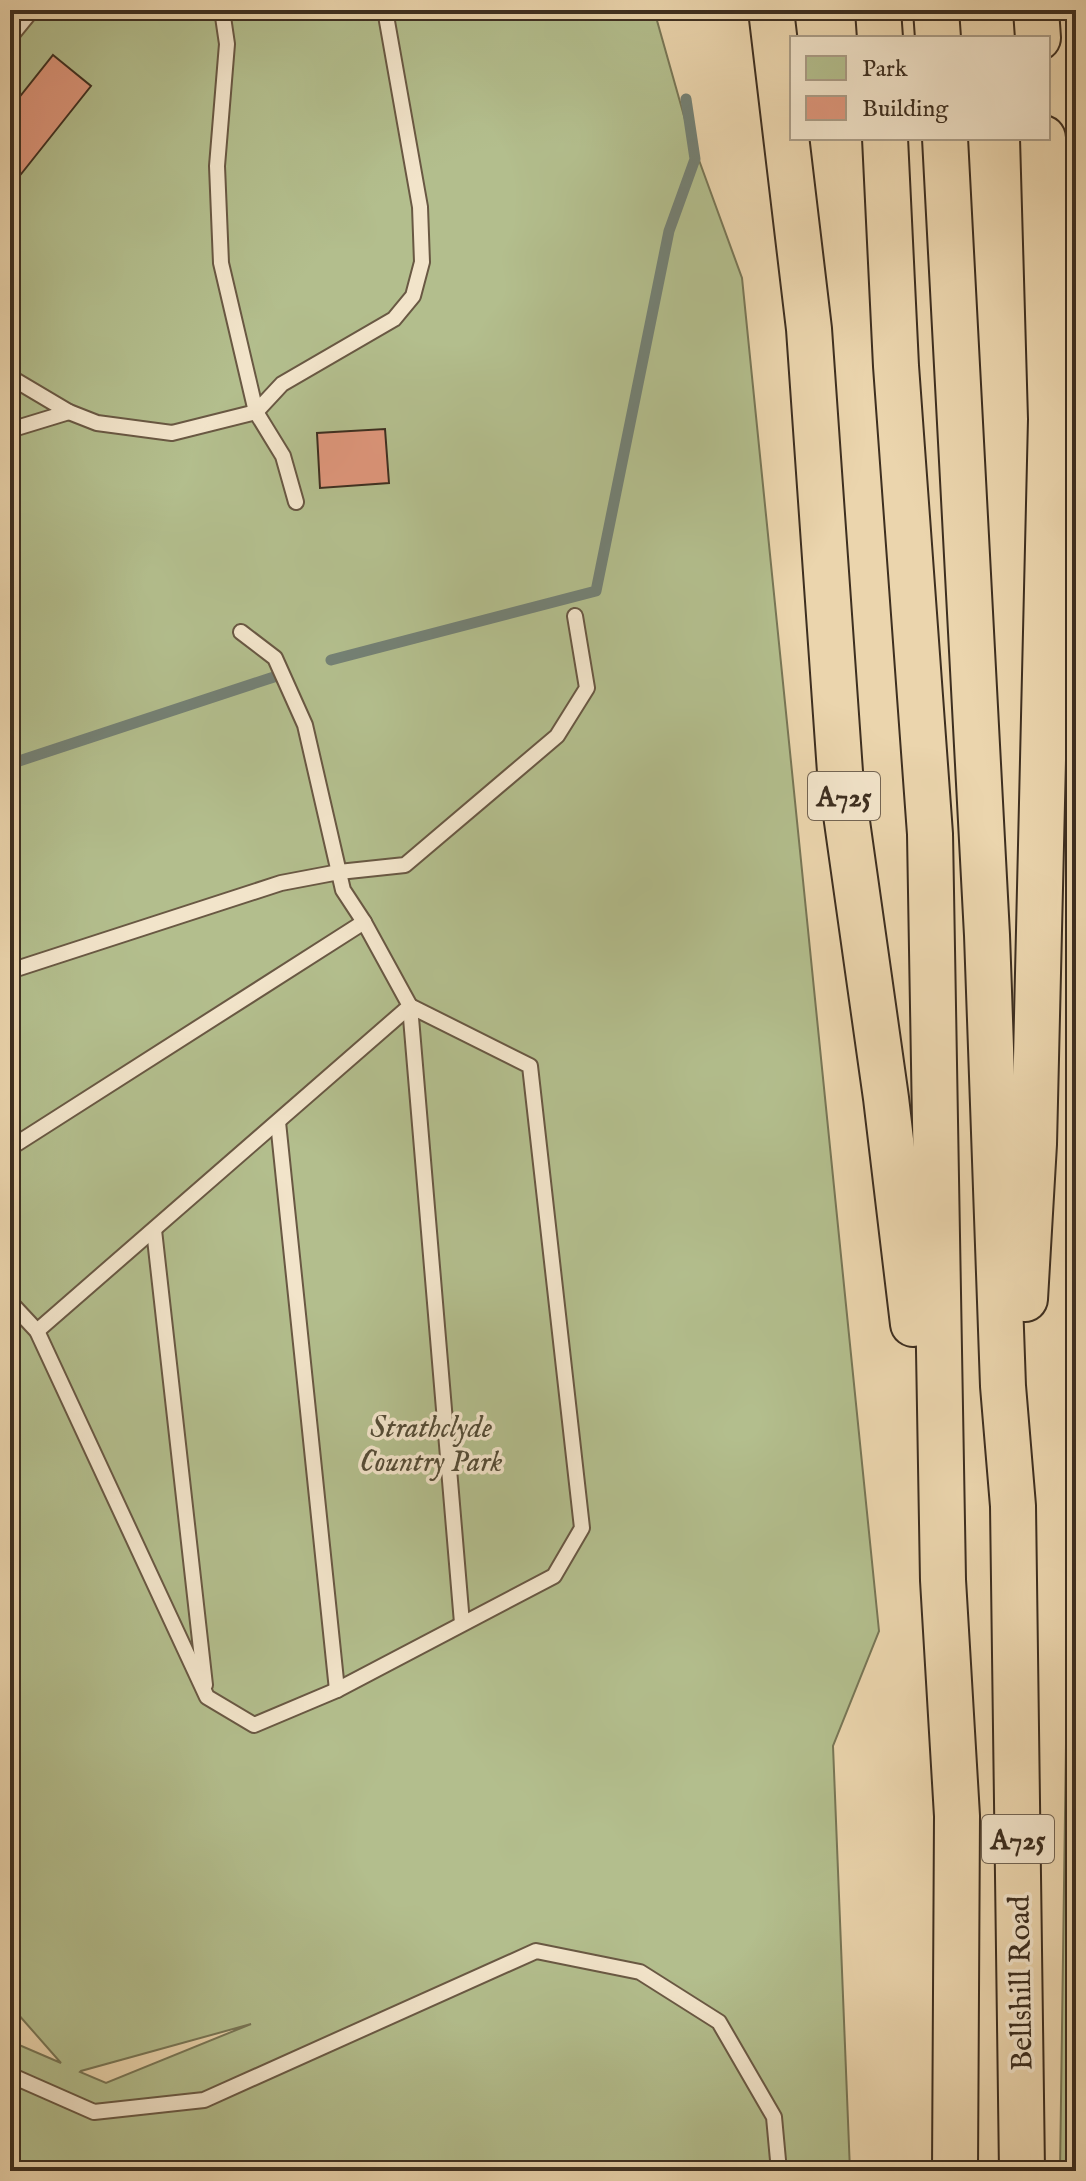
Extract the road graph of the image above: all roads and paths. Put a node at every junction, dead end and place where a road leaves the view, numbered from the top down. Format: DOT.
graph roads {
  1 [pos="32,10"];
  2 [pos="222,10"];
  3 [pos="385,10"];
  4 [pos="771,10"];
  5 [pos="878,10"];
  6 [pos="936,10"];
  7 [pos="1036,10"];
  8 [pos="880,36"];
  9 [pos="938,36"];
  10 [pos="1038,36"];
  11 [pos="10,37"];
  12 [pos="885,140"];
  13 [pos="945,140"];
  14 [pos="1043,140"];
  15 [pos="10,377"];
  16 [pos="69,412"];
  17 [pos="256,412"];
  18 [pos="10,430"];
  19 [pos="296,502"];
  20 [pos="575,616"];
  21 [pos="241,632"];
  22 [pos="339,872"];
  23 [pos="364,922"];
  24 [pos="10,971"];
  25 [pos="410,1006"];
  26 [pos="278,1122"];
  27 [pos="10,1148"];
  28 [pos="154,1230"];
  29 [pos="10,1302"];
  30 [pos="37,1331"];
  31 [pos="1013,1506"];
  32 [pos="943,1580"];
  33 [pos="462,1623"];
  34 [pos="337,1690"];
  35 [pos="207,1697"];
  36 [pos="10,2075"];
  37 [pos="779,2171"];
  38 [pos="955,2171"];
  39 [pos="1022,2171"];
  1 -- 11 [label="lane"];
  2 -- 17 [label="lane"];
  3 -- 17 [label="lane"];
  4 -- 32 [label="highway, A725"];
  5 -- 8 [label="highway"];
  6 -- 9 [label="highway"];
  7 -- 10 [label="highway"];
  12 -- 32 [label="highway, A725"];
  13 -- 31 [label="highway, A725"];
  14 -- 31 [label="highway, A725"];
  15 -- 16 [label="lane"];
  16 -- 17 [label="lane"];
  16 -- 18 [label="lane"];
  17 -- 19 [label="lane"];
  20 -- 22 [label="lane"];
  21 -- 22 [label="lane"];
  22 -- 23 [label="lane"];
  22 -- 24 [label="lane"];
  23 -- 25 [label="lane"];
  23 -- 27 [label="lane"];
  25 -- 26 [label="lane"];
  25 -- 33 [label="lane"];
  25 -- 33 [label="lane"];
  26 -- 28 [label="lane"];
  26 -- 34 [label="lane"];
  28 -- 30 [label="lane"];
  28 -- 35 [label="lane"];
  29 -- 30 [label="lane"];
  30 -- 35 [label="lane"];
  31 -- 39 [label="highway, Bellshill Road / A725"];
  32 -- 38 [label="highway, Bellshill Road / A725"];
  33 -- 34 [label="lane"];
  34 -- 35 [label="lane"];
  36 -- 37 [label="lane"];
}
